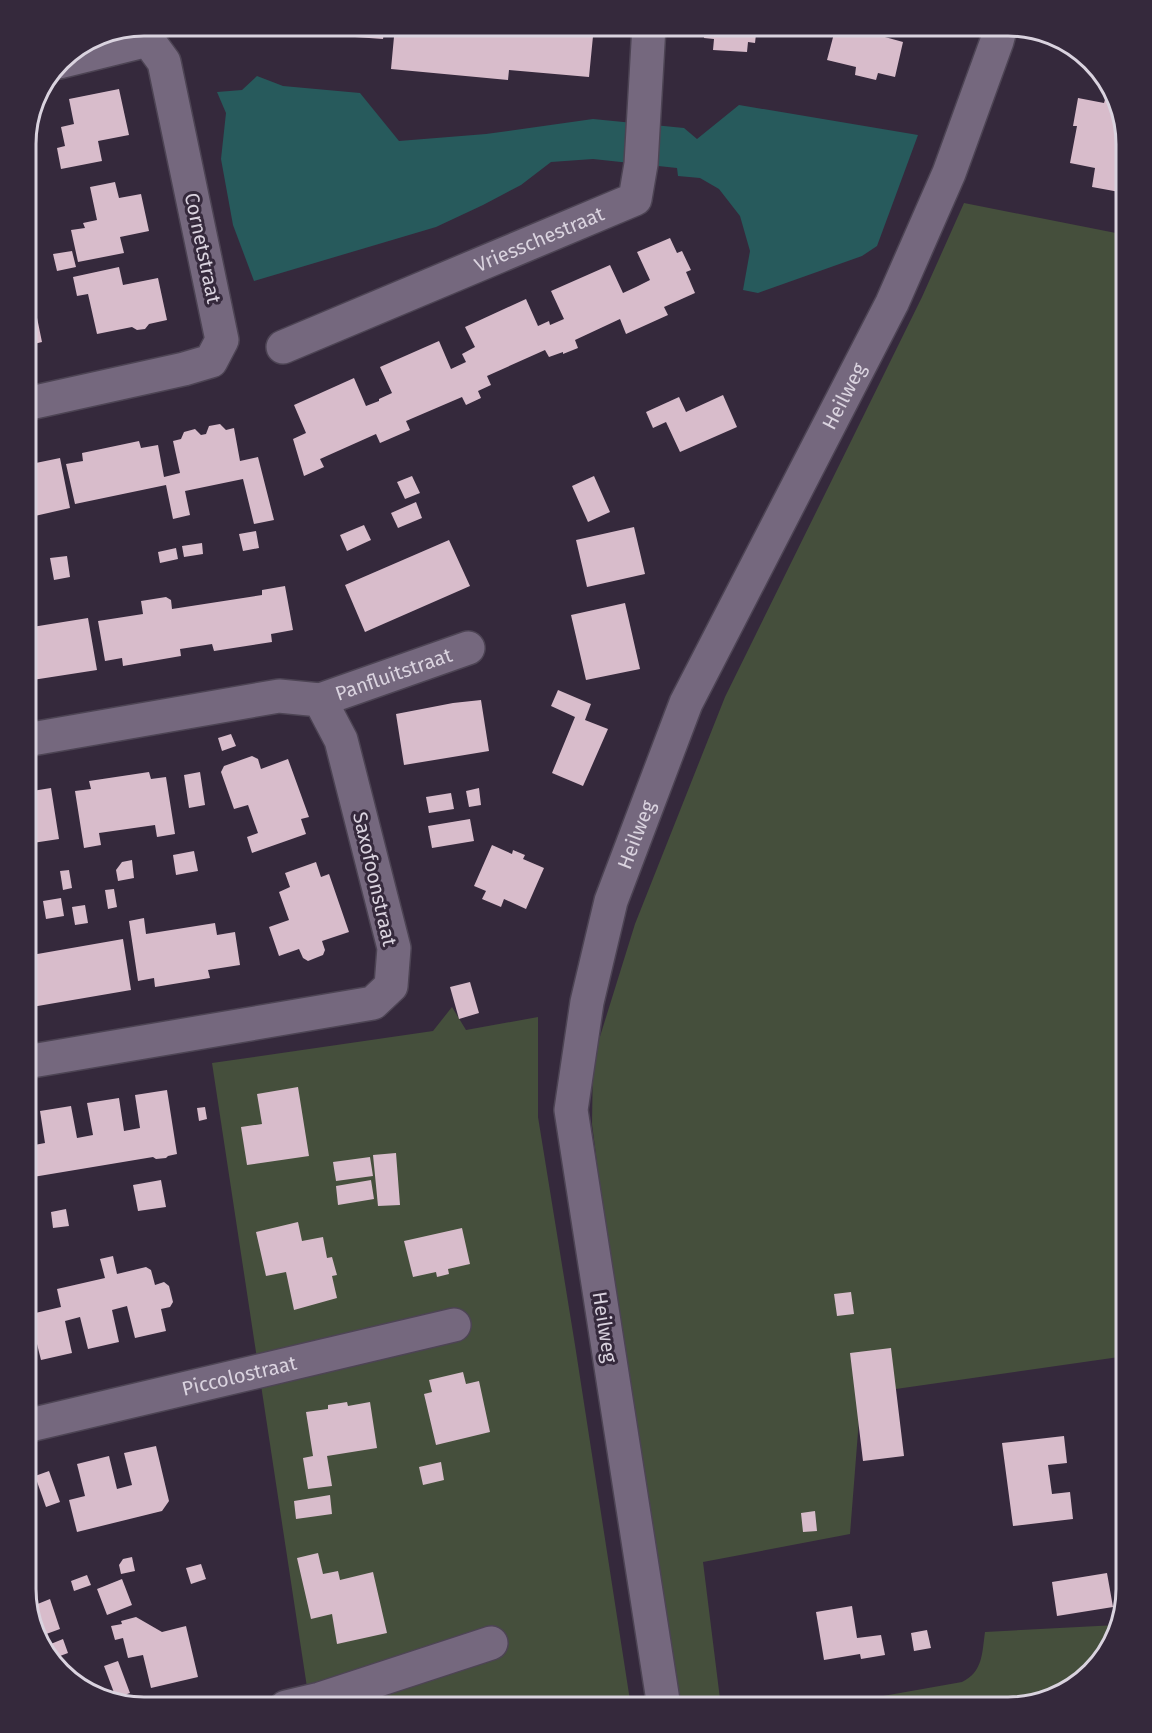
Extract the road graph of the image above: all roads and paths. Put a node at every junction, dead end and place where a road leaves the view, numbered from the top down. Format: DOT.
graph roads {
  1 [pos="648,36"];
  2 [pos="998,36"];
  3 [pos="80,57"];
  4 [pos="283,347"];
  5 [pos="36,402"];
  6 [pos="468,648"];
  7 [pos="320,700"];
  8 [pos="36,738"];
  9 [pos="36,1060"];
  10 [pos="454,1325"];
  11 [pos="36,1424"];
  12 [pos="491,1643"];
  13 [pos="326,1697"];
  14 [pos="662,1697"];
  1 -- 4 [label="street, Vriesschestraat"];
  2 -- 14 [label="street, Heilweg"];
  3 -- 5 [label="street, Cornetstraat"];
  6 -- 7 [label="street, Panfluitstraat"];
  7 -- 8 [label="street"];
  7 -- 9 [label="street, Saxofoonstraat"];
  10 -- 11 [label="street, Piccolostraat"];
  12 -- 13 [label="street"];
}
